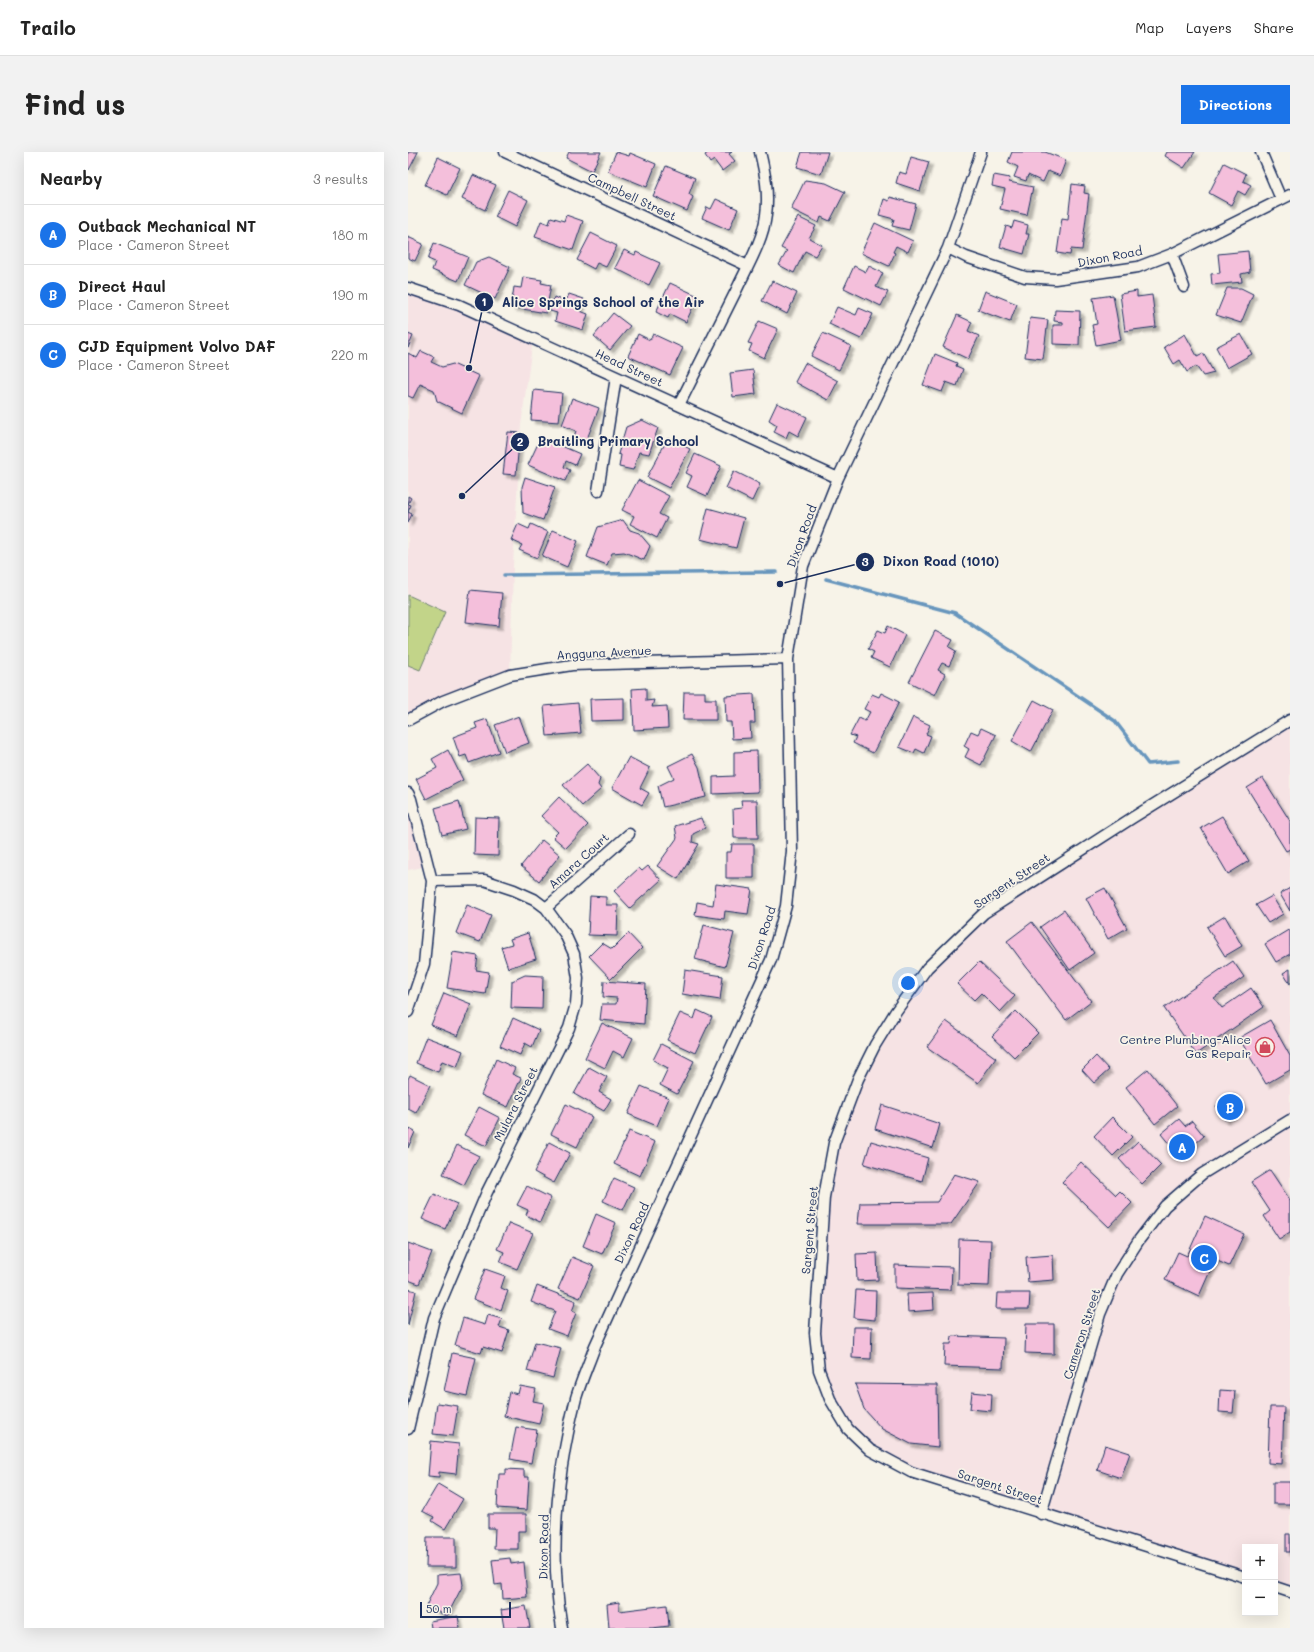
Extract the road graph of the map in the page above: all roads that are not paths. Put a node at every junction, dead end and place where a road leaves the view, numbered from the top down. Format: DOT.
graph roads {
  1 [pos="505,152"];
  2 [pos="760,152"];
  3 [pos="981,152"];
  4 [pos="1261,152"];
  5 [pos="1286,197"];
  6 [pos="948,248"];
  7 [pos="1172,254"];
  8 [pos="748,266"];
  9 [pos="1184,287"];
  10 [pos="408,288"];
  11 [pos="616,377"];
  12 [pos="679,405"];
  13 [pos="838,478"];
  14 [pos="598,491"];
  15 [pos="788,659"];
  16 [pos="408,720"];
  17 [pos="1290,720"];
  18 [pos="408,793"];
  19 [pos="629,834"];
  20 [pos="432,881"];
  21 [pos="546,908"];
  22 [pos="408,1012"];
  23 [pos="1290,1120"];
  24 [pos="408,1429"];
  25 [pos="1041,1514"];
  26 [pos="1242,1576"];
  27 [pos="1278,1588"];
  28 [pos="1290,1592"];
  29 [pos="562,1628"];
  1 -- 8 [label="street, Campbell Street"];
  2 -- 8 [label="street"];
  3 -- 6 [label="street, Dixon Road"];
  4 -- 5 [label="street"];
  5 -- 7 [label="street, Dixon Road"];
  6 -- 7 [label="street, Dixon Road"];
  6 -- 13 [label="street, Dixon Road"];
  7 -- 9 [label="street"];
  8 -- 12 [label="street"];
  10 -- 11 [label="street, Head Street"];
  11 -- 12 [label="street, Head Street"];
  11 -- 14 [label="street"];
  12 -- 13 [label="street, Head Street"];
  13 -- 15 [label="street, Dixon Road"];
  15 -- 16 [label="street, Angguna Avenue"];
  15 -- 29 [label="street, Dixon Road"];
  17 -- 25 [label="street, Sargent Street"];
  18 -- 20 [label="street"];
  19 -- 21 [label="street, Amara Court"];
  20 -- 21 [label="street, Mulara Street"];
  20 -- 22 [label="street"];
  21 -- 24 [label="street, Mulara Street"];
  23 -- 25 [label="street, Cameron Street"];
  25 -- 26 [label="street, Sargent Street"];
  27 -- 28 [label="street"];
}
